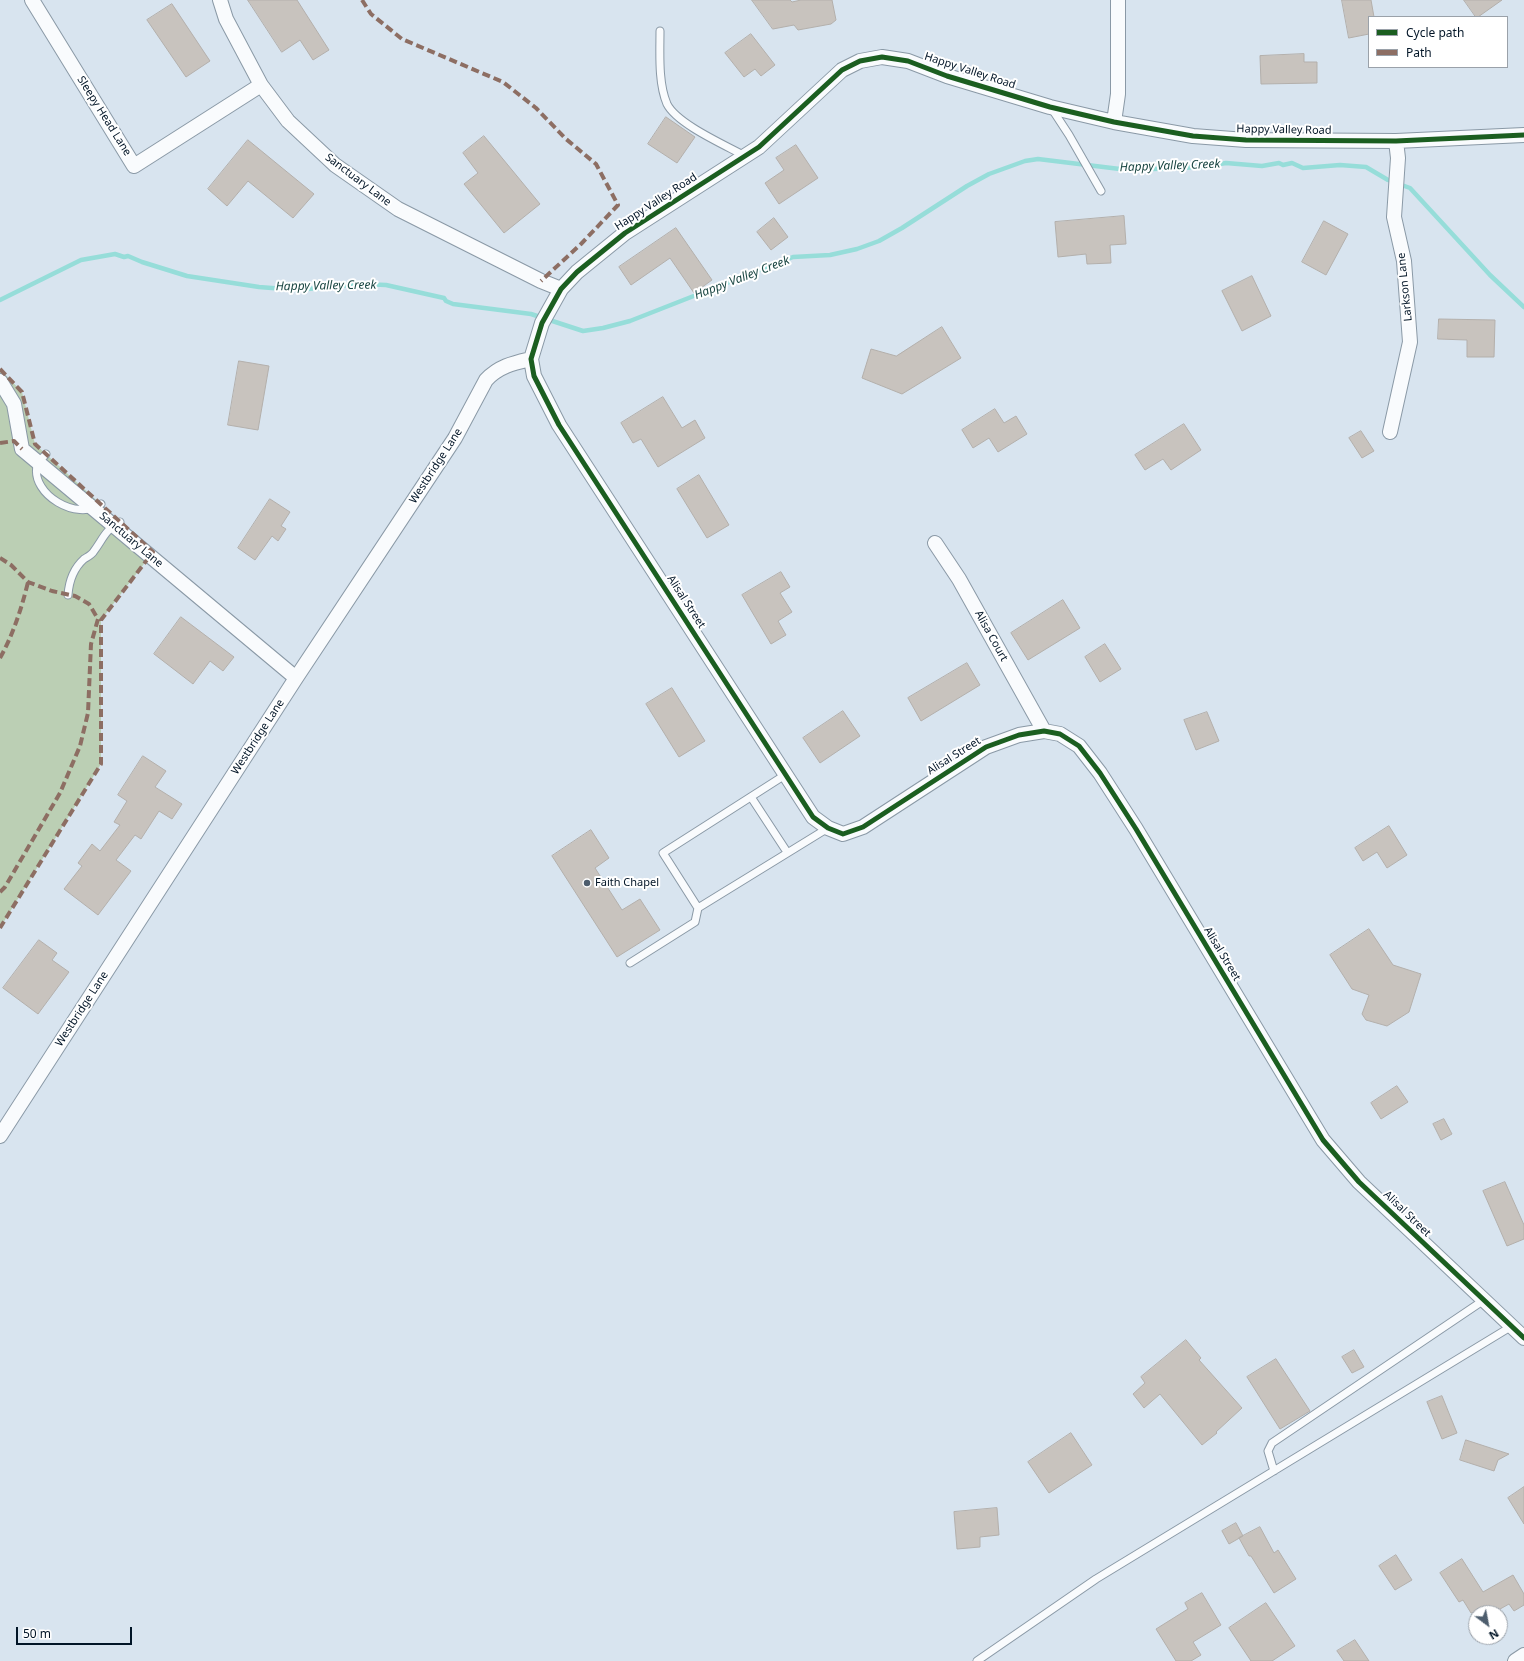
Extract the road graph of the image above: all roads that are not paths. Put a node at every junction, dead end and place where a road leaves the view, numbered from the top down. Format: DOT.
graph roads {
  1 [pos="32,0"];
  2 [pos="220,0"];
  3 [pos="1118,0"];
  4 [pos="660,31"];
  5 [pos="261,84"];
  6 [pos="1050,107"];
  7 [pos="1114,122"];
  8 [pos="1524,135"];
  9 [pos="1396,141"];
  10 [pos="745,156"];
  11 [pos="1101,191"];
  12 [pos="561,289"];
  13 [pos="531,358"];
  14 [pos="0,381"];
  15 [pos="1390,432"];
  16 [pos="117,524"];
  17 [pos="935,543"];
  18 [pos="68,595"];
  19 [pos="296,678"];
  20 [pos="1044,731"];
  21 [pos="785,775"];
  22 [pos="751,797"];
  23 [pos="828,828"];
  24 [pos="787,852"];
  25 [pos="698,908"];
  26 [pos="630,963"];
  27 [pos="0,1136"];
  28 [pos="1484,1300"];
  29 [pos="1512,1326"];
  30 [pos="1524,1338"];
  31 [pos="1274,1471"];
  32 [pos="1524,1655"];
  33 [pos="977,1661"];
  34 [pos="1515,1661"];
  1 -- 5 [label="street, Sleepy Head Lane"];
  2 -- 5 [label="street, Sanctuary Lane"];
  3 -- 7 [label="street"];
  4 -- 10 [label="lane"];
  5 -- 12 [label="street, Sanctuary Lane"];
  6 -- 7 [label="street, Happy Valley Road"];
  6 -- 10 [label="street, Happy Valley Road"];
  6 -- 11 [label="lane"];
  7 -- 9 [label="street, Happy Valley Road"];
  8 -- 9 [label="street, Happy Valley Road"];
  9 -- 15 [label="street, Larkson Lane"];
  10 -- 12 [label="street, Happy Valley Road"];
  12 -- 13 [label="street, Happy Valley Road"];
  13 -- 19 [label="street, Westbridge Lane"];
  13 -- 21 [label="street, Alisal Street"];
  14 -- 16 [label="street, Sanctuary Lane"];
  16 -- 18 [label="lane"];
  16 -- 19 [label="street, Sanctuary Lane"];
  17 -- 20 [label="street, Alisa Court"];
  19 -- 27 [label="street, Westbridge Lane"];
  20 -- 23 [label="street, Alisal Street"];
  20 -- 28 [label="street, Alisal Street"];
  21 -- 22 [label="lane"];
  21 -- 23 [label="street, Alisal Street"];
  22 -- 24 [label="lane"];
  22 -- 25 [label="lane"];
  23 -- 24 [label="lane"];
  24 -- 25 [label="lane"];
  25 -- 26 [label="lane"];
  28 -- 29 [label="street, Alisal Street"];
  28 -- 31 [label="lane"];
  29 -- 30 [label="street, Alisal Street"];
  29 -- 31 [label="lane"];
  31 -- 33 [label="lane"];
  32 -- 34 [label="street"];
}
